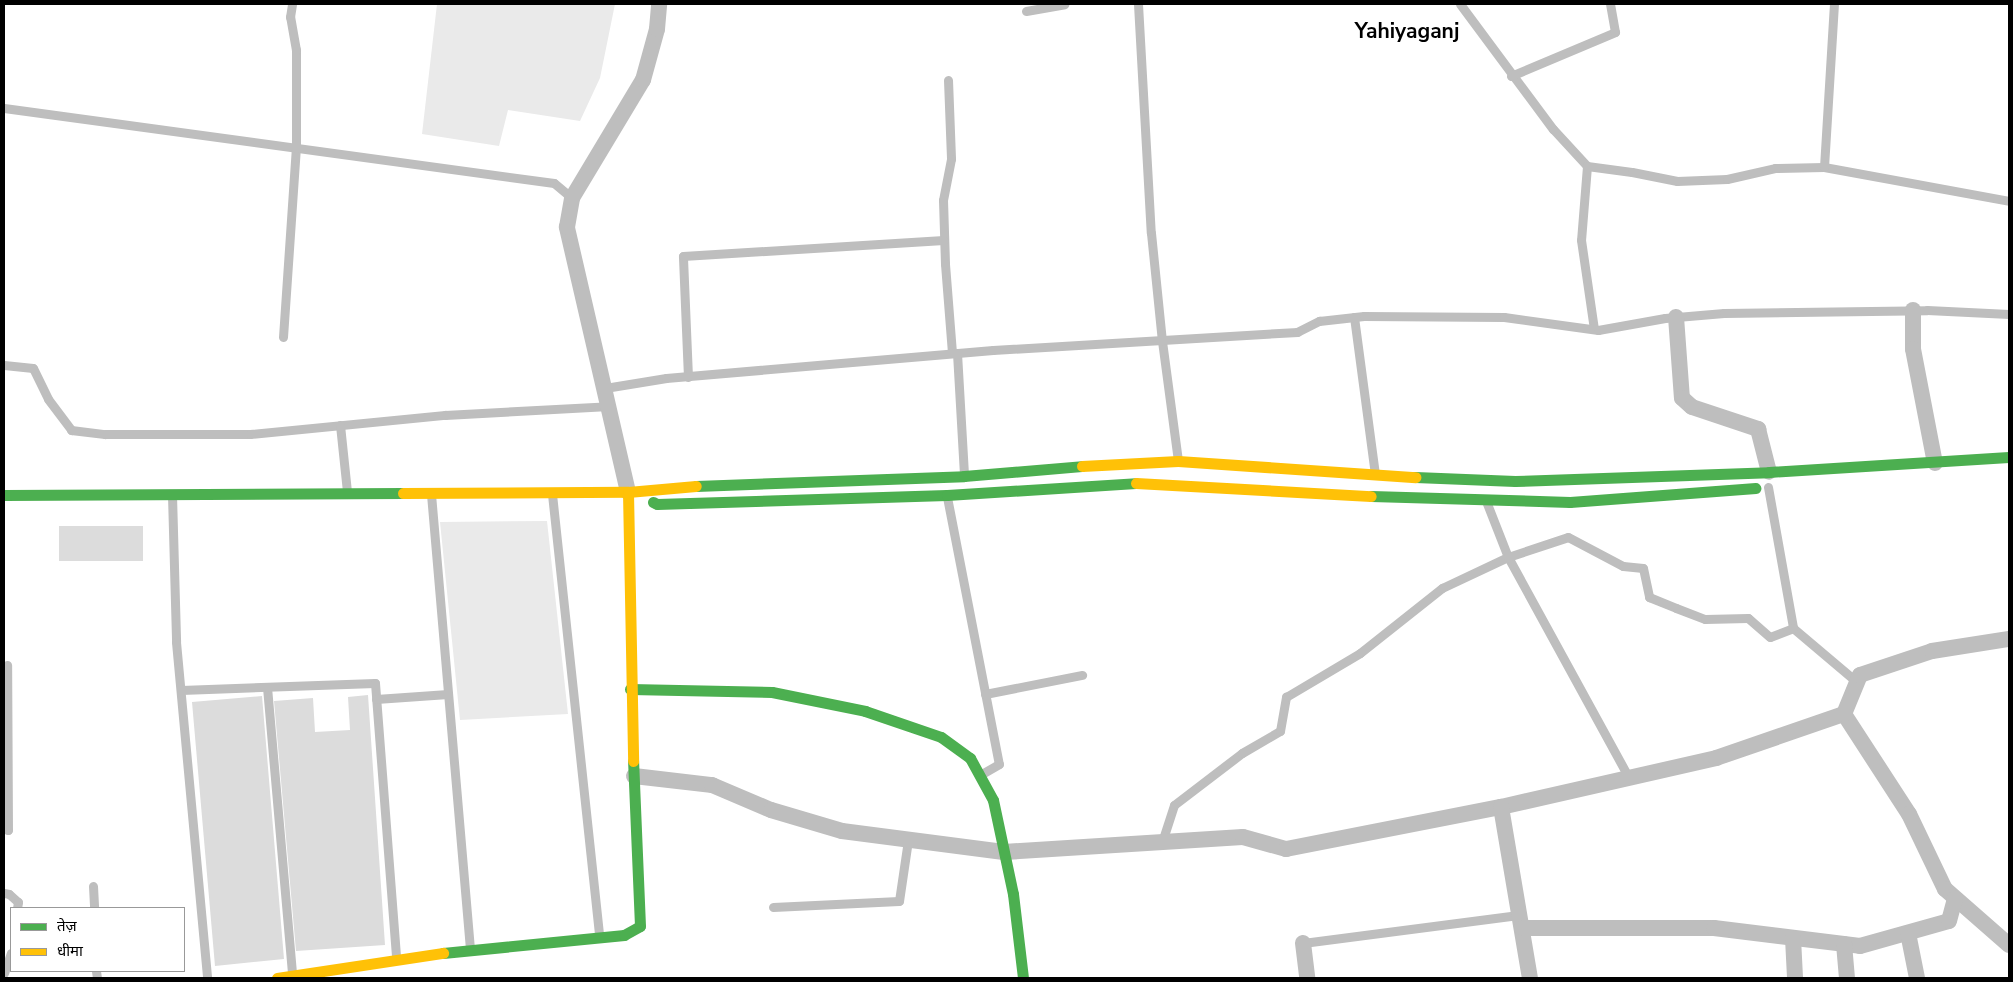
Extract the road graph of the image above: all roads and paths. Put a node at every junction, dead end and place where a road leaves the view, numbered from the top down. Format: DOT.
graph roads {
  1 [pos="292,4"];
  2 [pos="659,4"];
  3 [pos="1064,4"];
  4 [pos="1138,4"];
  5 [pos="1460,4"];
  6 [pos="1610,4"];
  7 [pos="1834,4"];
  8 [pos="1026,11"];
  9 [pos="1512,76"];
  10 [pos="948,80"];
  11 [pos="4,108"];
  12 [pos="296,148"];
  13 [pos="1587,166"];
  14 [pos="1824,167"];
  15 [pos="572,198"];
  16 [pos="2009,201"];
  17 [pos="944,240"];
  18 [pos="1913,310"];
  19 [pos="2009,314"];
  20 [pos="1354,317"];
  21 [pos="1676,317"];
  22 [pos="1594,329"];
  23 [pos="283,337"];
  24 [pos="1162,341"];
  25 [pos="955,353"];
  26 [pos="4,365"];
  27 [pos="688,376"];
  28 [pos="606,388"];
  29 [pos="609,406"];
  30 [pos="340,425"];
  31 [pos="2009,457"];
  32 [pos="1178,461"];
  33 [pos="1935,463"];
  34 [pos="964,476"];
  35 [pos="1376,476"];
  36 [pos="1771,482"];
  37 [pos="628,492"];
  38 [pos="348,494"];
  39 [pos="431,494"];
  40 [pos="552,494"];
  41 [pos="4,495"];
  42 [pos="172,495"];
  43 [pos="946,495"];
  44 [pos="1485,500"];
  45 [pos="1508,557"];
  46 [pos="1793,628"];
  47 [pos="2009,639"];
  48 [pos="7,665"];
  49 [pos="1082,675"];
  50 [pos="1857,682"];
  51 [pos="267,687"];
  52 [pos="181,690"];
  53 [pos="630,690"];
  54 [pos="448,694"];
  55 [pos="985,694"];
  56 [pos="376,699"];
  57 [pos="1844,714"];
  58 [pos="980,775"];
  59 [pos="634,776"];
  60 [pos="1629,778"];
  61 [pos="1501,807"];
  62 [pos="4,829"];
  63 [pos="908,840"];
  64 [pos="1162,842"];
  65 [pos="1004,852"];
  66 [pos="93,886"];
  67 [pos="4,893"];
  68 [pos="1955,898"];
  69 [pos="17,907"];
  70 [pos="94,907"];
  71 [pos="773,907"];
  72 [pos="1521,921"];
  73 [pos="1908,933"];
  74 [pos="599,938"];
  75 [pos="1793,938"];
  76 [pos="1303,943"];
  77 [pos="1844,944"];
  78 [pos="2009,946"];
  79 [pos="470,950"];
  80 [pos="10,957"];
  81 [pos="396,958"];
  82 [pos="4,973"];
  83 [pos="335,973"];
  84 [pos="292,974"];
  85 [pos="207,978"];
  86 [pos="276,978"];
  87 [pos="1023,978"];
  88 [pos="1307,978"];
  89 [pos="1530,978"];
  90 [pos="1795,978"];
  91 [pos="1847,978"];
  92 [pos="1916,978"];
  1 -- 12 [label="lane"];
  2 -- 15 [label="street"];
  3 -- 8 [label="lane"];
  4 -- 24 [label="lane"];
  5 -- 9 [label="lane"];
  6 -- 9 [label="lane"];
  7 -- 14 [label="lane"];
  9 -- 13 [label="lane"];
  10 -- 17 [label="lane"];
  11 -- 12 [label="lane"];
  12 -- 15 [label="lane"];
  12 -- 23 [label="lane"];
  13 -- 14 [label="lane"];
  13 -- 22 [label="lane"];
  14 -- 16 [label="lane"];
  15 -- 28 [label="street"];
  17 -- 25 [label="lane"];
  17 -- 27 [label="lane"];
  18 -- 19 [label="lane"];
  18 -- 21 [label="lane"];
  18 -- 33 [label="street"];
  20 -- 22 [label="lane"];
  20 -- 24 [label="lane"];
  20 -- 35 [label="lane"];
  21 -- 22 [label="lane"];
  21 -- 36 [label="street"];
  24 -- 25 [label="lane"];
  24 -- 32 [label="lane"];
  25 -- 27 [label="lane"];
  25 -- 34 [label="lane"];
  26 -- 30 [label="lane"];
  27 -- 28 [label="lane"];
  28 -- 29 [label="street"];
  29 -- 30 [label="lane"];
  29 -- 37 [label="street"];
  30 -- 38 [label="lane"];
  31 -- 33 [label="street"];
  32 -- 34 [label="street"];
  32 -- 35 [label="street"];
  33 -- 36 [label="street"];
  34 -- 37 [label="street"];
  35 -- 36 [label="street"];
  36 -- 44 [label="street"];
  36 -- 46 [label="lane"];
  37 -- 40 [label="street"];
  37 -- 43 [label="street"];
  37 -- 53 [label="street"];
  38 -- 39 [label="street"];
  38 -- 42 [label="street"];
  39 -- 40 [label="street"];
  39 -- 54 [label="lane"];
  40 -- 74 [label="lane"];
  41 -- 42 [label="street"];
  42 -- 52 [label="lane"];
  43 -- 44 [label="street"];
  43 -- 55 [label="lane"];
  44 -- 45 [label="lane"];
  45 -- 46 [label="lane"];
  45 -- 60 [label="lane"];
  45 -- 64 [label="lane"];
  46 -- 50 [label="lane"];
  47 -- 50 [label="street"];
  48 -- 62 [label="lane"];
  49 -- 55 [label="lane"];
  50 -- 57 [label="street"];
  51 -- 52 [label="lane"];
  51 -- 56 [label="lane"];
  51 -- 84 [label="lane"];
  52 -- 85 [label="lane"];
  53 -- 58 [label="street"];
  53 -- 59 [label="street"];
  54 -- 56 [label="lane"];
  54 -- 79 [label="lane"];
  55 -- 58 [label="lane"];
  56 -- 81 [label="lane"];
  57 -- 60 [label="street"];
  57 -- 68 [label="street"];
  58 -- 65 [label="street"];
  59 -- 63 [label="street"];
  59 -- 74 [label="street"];
  60 -- 61 [label="street"];
  61 -- 64 [label="street"];
  61 -- 72 [label="street"];
  63 -- 65 [label="street"];
  63 -- 71 [label="lane"];
  64 -- 65 [label="street"];
  65 -- 87 [label="street"];
  66 -- 70 [label="lane"];
  67 -- 69 [label="lane"];
  68 -- 73 [label="street"];
  68 -- 78 [label="street"];
  72 -- 75 [label="street"];
  72 -- 76 [label="lane"];
  72 -- 89 [label="street"];
  73 -- 77 [label="street"];
  73 -- 92 [label="street"];
  74 -- 79 [label="street"];
  75 -- 77 [label="street"];
  75 -- 90 [label="street"];
  76 -- 88 [label="street"];
  77 -- 91 [label="street"];
  79 -- 81 [label="street"];
  80 -- 82 [label="lane"];
  81 -- 83 [label="street"];
  83 -- 84 [label="street"];
  84 -- 86 [label="street"];
}
